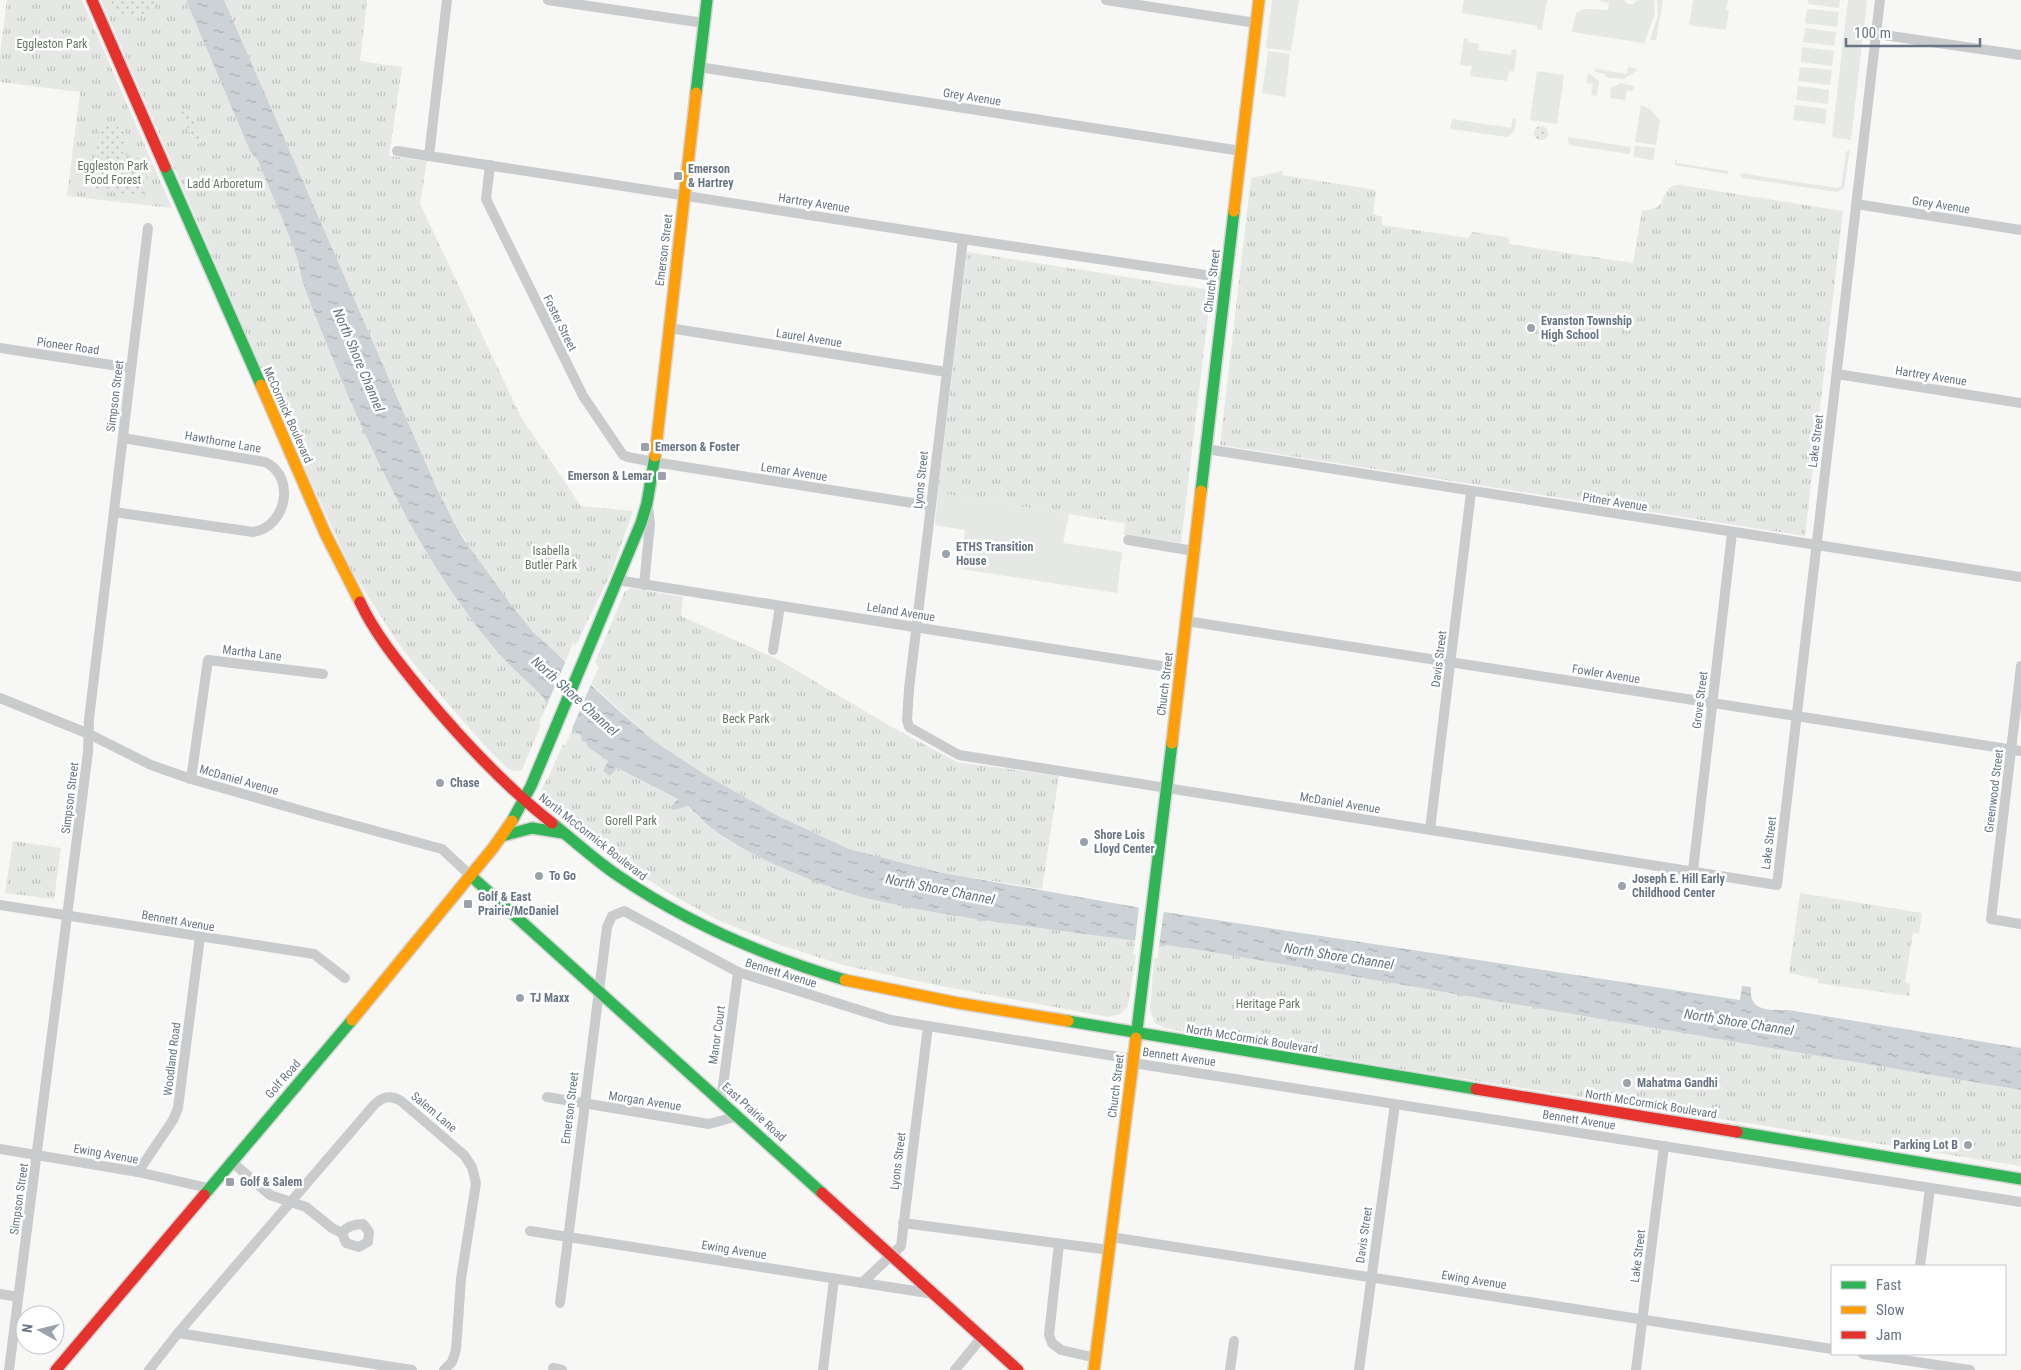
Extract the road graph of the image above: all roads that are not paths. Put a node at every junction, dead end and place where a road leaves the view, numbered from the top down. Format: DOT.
graph roads {
  1 [pos="92,0"];
  2 [pos="447,0"];
  3 [pos="548,0"];
  4 [pos="707,0"];
  5 [pos="1106,0"];
  6 [pos="1259,0"];
  7 [pos="1880,0"];
  8 [pos="704,23"];
  9 [pos="1256,23"];
  10 [pos="1876,34"];
  11 [pos="2021,55"];
  12 [pos="698,67"];
  13 [pos="397,151"];
  14 [pos="1241,151"];
  15 [pos="428,156"];
  16 [pos="490,165"];
  17 [pos="684,195"];
  18 [pos="1856,204"];
  19 [pos="148,228"];
  20 [pos="2021,230"];
  21 [pos="962,239"];
  22 [pos="1226,278"];
  23 [pos="669,328"];
  24 [pos="0,348"];
  25 [pos="131,368"];
  26 [pos="946,372"];
  27 [pos="1837,374"];
  28 [pos="2021,403"];
  29 [pos="123,438"];
  30 [pos="1206,449"];
  31 [pos="654,462"];
  32 [pos="1472,492"];
  33 [pos="647,503"];
  34 [pos="931,506"];
  35 [pos="114,512"];
  36 [pos="1732,532"];
  37 [pos="1128,540"];
  38 [pos="1817,545"];
  39 [pos="1194,551"];
  40 [pos="2021,577"];
  41 [pos="617,580"];
  42 [pos="644,585"];
  43 [pos="780,606"];
  44 [pos="1186,621"];
  45 [pos="916,627"];
  46 [pos="773,650"];
  47 [pos="1451,662"];
  48 [pos="2021,666"];
  49 [pos="1180,668"];
  50 [pos="323,674"];
  51 [pos="0,698"];
  52 [pos="1712,703"];
  53 [pos="1796,716"];
  54 [pos="908,724"];
  55 [pos="88,734"];
  56 [pos="2016,751"];
  57 [pos="191,779"];
  58 [pos="1167,788"];
  59 [pos="524,801"];
  60 [pos="1430,830"];
  61 [pos="566,834"];
  62 [pos="502,836"];
  63 [pos="1693,871"];
  64 [pos="471,876"];
  65 [pos="1777,885"];
  66 [pos="0,905"];
  67 [pos="67,914"];
  68 [pos="612,916"];
  69 [pos="2021,924"];
  70 [pos="200,937"];
  71 [pos="738,972"];
  72 [pos="345,978"];
  73 [pos="598,990"];
  74 [pos="928,1026"];
  75 [pos="1136,1034"];
  76 [pos="1133,1061"];
  77 [pos="547,1097"];
  78 [pos="721,1100"];
  79 [pos="585,1104"];
  80 [pos="1395,1104"];
  81 [pos="738,1116"];
  82 [pos="1664,1146"];
  83 [pos="0,1149"];
  84 [pos="37,1155"];
  85 [pos="231,1161"];
  86 [pos="138,1172"];
  87 [pos="2021,1179"];
  88 [pos="208,1188"];
  89 [pos="1930,1188"];
  90 [pos="291,1202"];
  91 [pos="2021,1202"];
  92 [pos="904,1223"];
  93 [pos="530,1231"];
  94 [pos="342,1233"];
  95 [pos="568,1237"];
  96 [pos="1111,1237"];
  97 [pos="1059,1244"];
  98 [pos="1109,1250"];
  99 [pos="891,1254"];
  100 [pos="1920,1265"];
  101 [pos="1371,1276"];
  102 [pos="834,1279"];
  103 [pos="862,1283"];
  104 [pos="0,1294"];
  105 [pos="935,1294"];
  106 [pos="18,1297"];
  107 [pos="560,1303"];
  108 [pos="1642,1320"];
  109 [pos="178,1333"];
  110 [pos="982,1337"];
  111 [pos="1234,1341"];
  112 [pos="1831,1349"];
  113 [pos="1869,1355"];
  114 [pos="1908,1361"];
  115 [pos="1095,1364"];
  116 [pos="9,1370"];
  117 [pos="56,1370"];
  118 [pos="149,1370"];
  119 [pos="412,1370"];
  120 [pos="444,1370"];
  121 [pos="823,1370"];
  122 [pos="955,1370"];
  123 [pos="1018,1370"];
  124 [pos="1230,1370"];
  125 [pos="1359,1370"];
  126 [pos="1636,1370"];
  127 [pos="1970,1370"];
  1 -- 59 [label="main road, McCormick Boulevard"];
  2 -- 15 [label="street"];
  3 -- 8 [label="street"];
  4 -- 8 [label="main road, Emerson Street"];
  5 -- 9 [label="street"];
  6 -- 9 [label="main road, Church Street"];
  7 -- 10 [label="street, Lake Street"];
  8 -- 12 [label="main road, Emerson Street"];
  9 -- 14 [label="main road, Church Street"];
  10 -- 11 [label="street"];
  10 -- 18 [label="street, Lake Street"];
  12 -- 14 [label="street, Grey Avenue"];
  12 -- 17 [label="main road, Emerson Street"];
  13 -- 15 [label="street, Hartrey Avenue"];
  14 -- 22 [label="main road, Church Street"];
  15 -- 16 [label="street, Hartrey Avenue"];
  16 -- 17 [label="street, Hartrey Avenue"];
  16 -- 31 [label="street, Foster Street"];
  17 -- 21 [label="street, Hartrey Avenue"];
  17 -- 23 [label="main road, Emerson Street"];
  18 -- 20 [label="street, Grey Avenue"];
  18 -- 27 [label="street, Lake Street"];
  19 -- 25 [label="street, Simpson Street"];
  21 -- 22 [label="street, Hartrey Avenue"];
  21 -- 26 [label="street, Lyons Street"];
  22 -- 30 [label="main road, Church Street"];
  23 -- 26 [label="street, Laurel Avenue"];
  23 -- 31 [label="main road, Emerson Street"];
  24 -- 25 [label="street, Pioneer Road"];
  25 -- 29 [label="street, Simpson Street"];
  26 -- 34 [label="street, Lyons Street"];
  27 -- 28 [label="street, Hartrey Avenue"];
  27 -- 38 [label="street, Lake Street"];
  29 -- 35 [label="street, Simpson Street"];
  29 -- 35 [label="street, Hawthorne Lane"];
  30 -- 32 [label="street, Pitner Avenue"];
  30 -- 39 [label="main road, Church Street"];
  31 -- 33 [label="main road, Emerson Street"];
  31 -- 34 [label="street, Lemar Avenue"];
  32 -- 36 [label="street, Pitner Avenue"];
  32 -- 47 [label="street, Davis Street"];
  33 -- 41 [label="main road, Emerson Street"];
  33 -- 42 [label="street, Emerson Street"];
  34 -- 45 [label="street, Lyons Street"];
  35 -- 55 [label="street, Simpson Street"];
  36 -- 38 [label="street, Pitner Avenue"];
  36 -- 52 [label="street, Grove Street"];
  37 -- 39 [label="street"];
  38 -- 40 [label="street, Pitner Avenue"];
  38 -- 53 [label="street, Lake Street"];
  39 -- 44 [label="main road, Church Street"];
  41 -- 42 [label="street, Leland Avenue"];
  41 -- 59 [label="main road, Emerson Street"];
  42 -- 43 [label="street, Leland Avenue"];
  43 -- 45 [label="street, Leland Avenue"];
  43 -- 46 [label="street"];
  44 -- 47 [label="street, Fowler Avenue"];
  44 -- 49 [label="main road, Church Street"];
  45 -- 49 [label="street, Leland Avenue"];
  45 -- 54 [label="street, Lyons Street"];
  47 -- 52 [label="street, Fowler Avenue"];
  47 -- 60 [label="street, Davis Street"];
  48 -- 56 [label="street, Greenwood Street"];
  49 -- 58 [label="main road, Church Street"];
  50 -- 57 [label="street, Martha Lane"];
  51 -- 55 [label="street, McDaniel Avenue"];
  52 -- 53 [label="street, Fowler Avenue"];
  52 -- 63 [label="street, Grove Street"];
  53 -- 56 [label="street, Fowler Avenue"];
  53 -- 65 [label="street, Lake Street"];
  54 -- 58 [label="street, McDaniel Avenue"];
  55 -- 57 [label="street, McDaniel Avenue"];
  55 -- 67 [label="street, Simpson Street"];
  56 -- 69 [label="street, Greenwood Street"];
  57 -- 64 [label="street, McDaniel Avenue"];
  58 -- 60 [label="street, McDaniel Avenue"];
  58 -- 75 [label="main road, Church Street"];
  59 -- 61 [label="main road, North McCormick Boulevard"];
  59 -- 62 [label="main road, Golf Road"];
  60 -- 63 [label="street, McDaniel Avenue"];
  61 -- 62 [label="main road"];
  61 -- 75 [label="main road, North McCormick Boulevard"];
  62 -- 64 [label="main road, Golf Road"];
  63 -- 65 [label="street, McDaniel Avenue"];
  64 -- 73 [label="main road, East Prairie Road"];
  64 -- 85 [label="main road, Golf Road"];
  66 -- 67 [label="street, Bennett Avenue"];
  67 -- 70 [label="street, Bennett Avenue"];
  67 -- 84 [label="street, Simpson Street"];
  68 -- 71 [label="street, Bennett Avenue"];
  68 -- 73 [label="street, Emerson Street"];
  70 -- 72 [label="street, Bennett Avenue"];
  70 -- 86 [label="street, Woodland Road"];
  71 -- 74 [label="street, Bennett Avenue"];
  71 -- 78 [label="street, Manor Court"];
  73 -- 78 [label="main road, East Prairie Road"];
  73 -- 79 [label="street, Emerson Street"];
  74 -- 76 [label="street, Bennett Avenue"];
  74 -- 92 [label="street, Lyons Street"];
  75 -- 76 [label="main road, Church Street"];
  75 -- 87 [label="main road, North McCormick Boulevard"];
  76 -- 80 [label="street, Bennett Avenue"];
  76 -- 96 [label="main road, Church Street"];
  77 -- 79 [label="street, Morgan Avenue"];
  78 -- 81 [label="main road, East Prairie Road"];
  79 -- 81 [label="street, Morgan Avenue"];
  79 -- 95 [label="street, Emerson Street"];
  80 -- 82 [label="street, Bennett Avenue"];
  80 -- 101 [label="street, Davis Street"];
  81 -- 99 [label="main road, East Prairie Road"];
  82 -- 89 [label="street, Bennett Avenue"];
  82 -- 108 [label="street, Lake Street"];
  83 -- 84 [label="street, Ewing Avenue"];
  84 -- 86 [label="street, Ewing Avenue"];
  84 -- 106 [label="street, Simpson Street"];
  85 -- 88 [label="main road, Golf Road"];
  85 -- 90 [label="street"];
  86 -- 88 [label="street, Ewing Avenue"];
  88 -- 117 [label="main road, Golf Road"];
  89 -- 91 [label="street, Bennett Avenue"];
  89 -- 100 [label="street"];
  90 -- 94 [label="street"];
  90 -- 109 [label="street, Salem Lane"];
  90 -- 120 [label="street, Salem Lane"];
  92 -- 97 [label="street"];
  92 -- 99 [label="street, Lyons Street"];
  93 -- 95 [label="street, Ewing Avenue"];
  95 -- 102 [label="street, Ewing Avenue"];
  95 -- 107 [label="street, Emerson Street"];
  96 -- 98 [label="main road, Church Street"];
  96 -- 101 [label="street, Ewing Avenue"];
  97 -- 98 [label="street"];
  97 -- 115 [label="street"];
  98 -- 115 [label="main road, Church Street"];
  99 -- 103 [label="street, Lyons Street"];
  99 -- 105 [label="main road, East Prairie Road"];
  101 -- 108 [label="street, Ewing Avenue"];
  101 -- 125 [label="street, Davis Street"];
  102 -- 103 [label="street, Ewing Avenue"];
  102 -- 121 [label="street"];
  103 -- 105 [label="street, Ewing Avenue"];
  104 -- 106 [label="street"];
  105 -- 110 [label="main road, East Prairie Road"];
  106 -- 116 [label="street, Simpson Street"];
  108 -- 112 [label="street, Ewing Avenue"];
  108 -- 126 [label="street, Lake Street"];
  109 -- 118 [label="street, Salem Lane"];
  109 -- 119 [label="street"];
  110 -- 122 [label="street"];
  110 -- 123 [label="main road, East Prairie Road"];
  111 -- 124 [label="street"];
  113 -- 114 [label="street"];
  114 -- 127 [label="street"];
}
